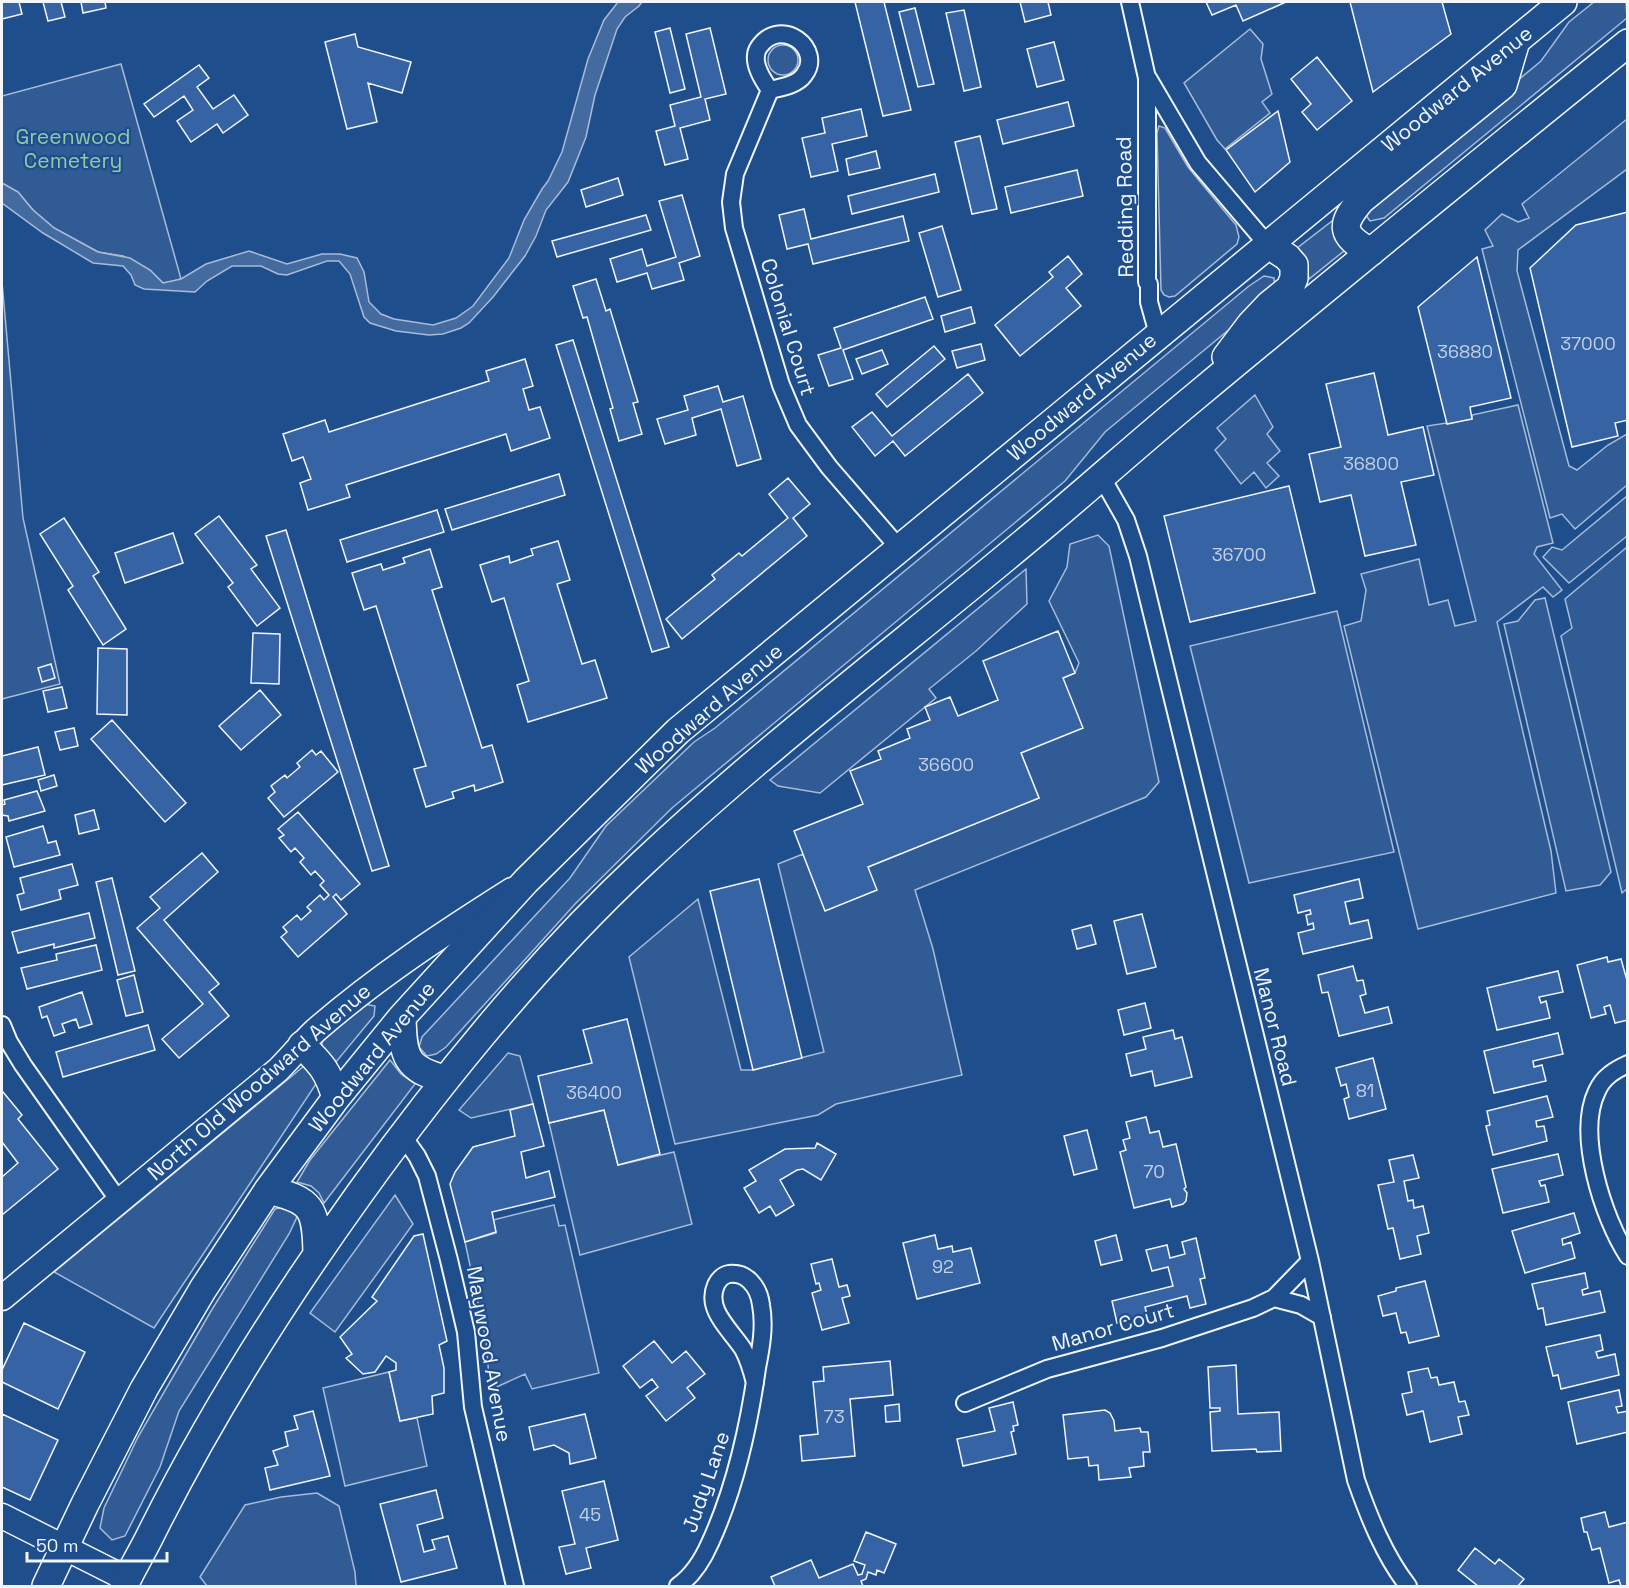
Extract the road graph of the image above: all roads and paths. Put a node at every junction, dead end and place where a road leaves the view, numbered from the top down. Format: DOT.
graph roads {
  1 [pos="1130,2"];
  2 [pos="1563,2"];
  3 [pos="1516,41"];
  4 [pos="1628,43"];
  5 [pos="1147,78"];
  6 [pos="770,90"];
  7 [pos="1267,244"];
  8 [pos="1371,252"];
  9 [pos="1158,334"];
  10 [pos="1201,392"];
  11 [pos="1101,476"];
  12 [pos="899,548"];
  13 [pos="526,881"];
  14 [pos="402,1017"];
  15 [pos="2,1025"];
  16 [pos="303,1045"];
  17 [pos="1628,1064"];
  18 [pos="445,1079"];
  19 [pos="336,1098"];
  20 [pos="402,1135"];
  21 [pos="268,1190"];
  22 [pos="119,1201"];
  23 [pos="316,1253"];
  24 [pos="1628,1256"];
  25 [pos="1310,1261"];
  26 [pos="2,1298"];
  27 [pos="1274,1298"];
  28 [pos="1322,1317"];
  29 [pos="755,1383"];
  30 [pos="964,1403"];
  31 [pos="2,1516"];
  32 [pos="63,1547"];
  33 [pos="126,1582"];
  34 [pos="46,1587"];
  35 [pos="515,1587"];
  36 [pos="678,1587"];
  37 [pos="1408,1587"];
  1 -- 5 [label="street, Redding Road"];
  2 -- 3 [label="main road, Woodward Avenue"];
  3 -- 7 [label="main road, Woodward Avenue"];
  3 -- 8 [label="main road"];
  4 -- 8 [label="main road"];
  5 -- 7 [label="street, Redding Road"];
  5 -- 9 [label="street, Redding Road"];
  6 -- 12 [label="street, Colonial Court"];
  7 -- 9 [label="main road, Woodward Avenue"];
  7 -- 10 [label="main road"];
  8 -- 10 [label="main road"];
  9 -- 12 [label="main road, Woodward Avenue"];
  10 -- 11 [label="main road"];
  11 -- 18 [label="main road"];
  11 -- 25 [label="street, Manor Road"];
  12 -- 13 [label="main road, Woodward Avenue"];
  13 -- 14 [label="main road, Woodward Avenue"];
  13 -- 16 [label="street, North Old Woodward Avenue"];
  14 -- 18 [label="main road"];
  14 -- 19 [label="main road, Woodward Avenue"];
  15 -- 22 [label="street"];
  16 -- 19 [label="main road"];
  16 -- 22 [label="street, North Old Woodward Avenue"];
  17 -- 24 [label="street"];
  18 -- 20 [label="main road"];
  19 -- 21 [label="main road, Woodward Avenue"];
  20 -- 23 [label="main road"];
  20 -- 35 [label="street, Maywood Avenue"];
  21 -- 23 [label="main road"];
  21 -- 32 [label="main road, Woodward Avenue"];
  22 -- 26 [label="street, North Old Woodward Avenue"];
  23 -- 33 [label="main road"];
  25 -- 27 [label="street, Manor Court"];
  25 -- 28 [label="street, Manor Road"];
  27 -- 28 [label="street"];
  27 -- 30 [label="street, Manor Court"];
  28 -- 37 [label="street, Manor Road"];
  29 -- 29 [label="street, Judy Lane"];
  29 -- 36 [label="street, Judy Lane"];
  31 -- 32 [label="street"];
  32 -- 33 [label="street"];
  32 -- 34 [label="main road, Woodward Avenue"];
}
